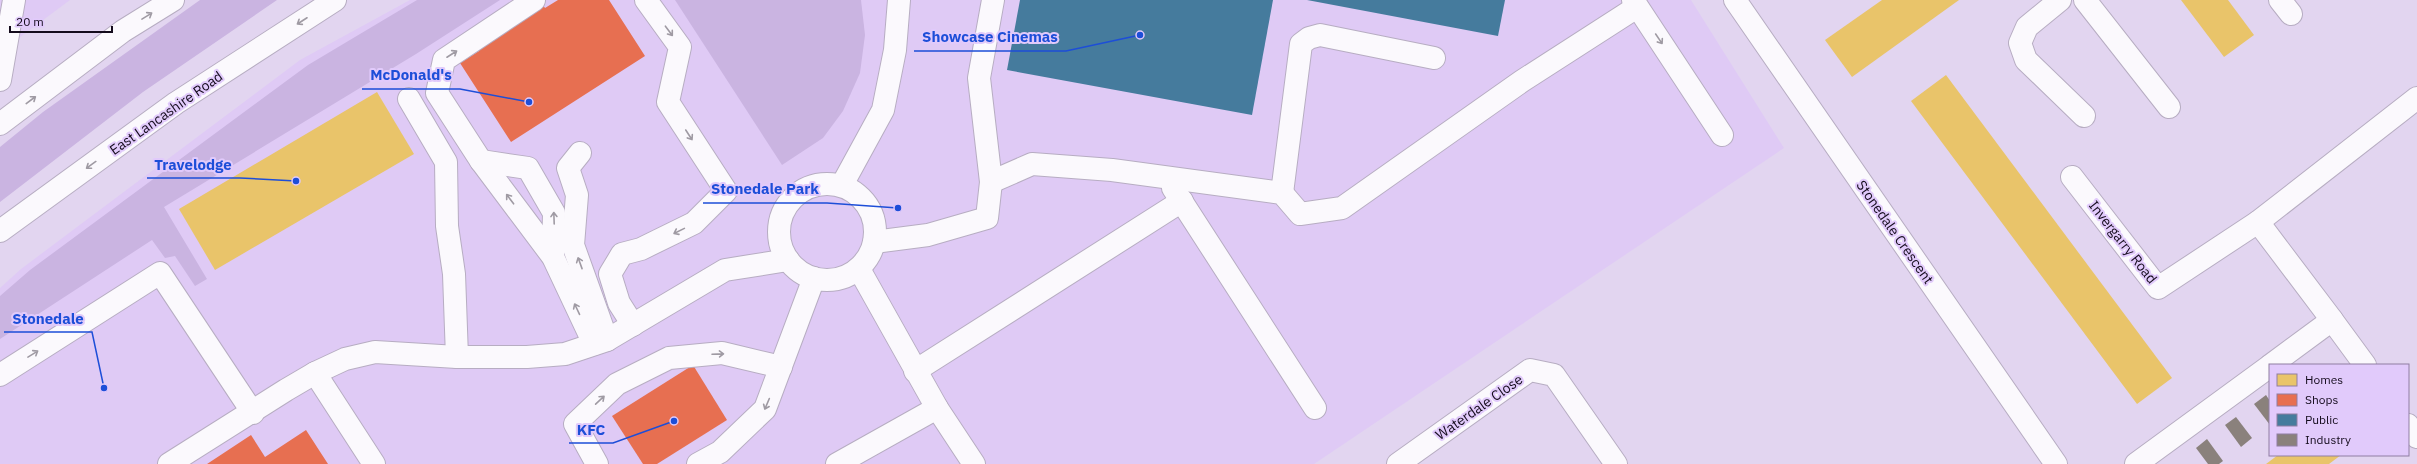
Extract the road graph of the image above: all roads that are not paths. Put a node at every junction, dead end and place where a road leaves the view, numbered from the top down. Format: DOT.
graph roads {
  1 [pos="14,0"];
  2 [pos="173,0"];
  3 [pos="335,0"];
  4 [pos="534,0"];
  5 [pos="646,0"];
  6 [pos="899,0"];
  7 [pos="993,0"];
  8 [pos="1735,0"];
  9 [pos="2060,0"];
  10 [pos="2085,0"];
  11 [pos="1635,3"];
  12 [pos="1434,58"];
  13 [pos="0,80"];
  14 [pos="2417,98"];
  15 [pos="410,99"];
  16 [pos="2170,106"];
  17 [pos="2084,116"];
  18 [pos="0,124"];
  19 [pos="1722,135"];
  20 [pos="580,153"];
  21 [pos="481,161"];
  22 [pos="2072,177"];
  23 [pos="1167,179"];
  24 [pos="991,182"];
  25 [pos="842,185"];
  26 [pos="1282,194"];
  27 [pos="1182,201"];
  28 [pos="2258,222"];
  29 [pos="0,231"];
  30 [pos="874,242"];
  31 [pos="553,257"];
  32 [pos="788,260"];
  33 [pos="859,269"];
  34 [pos="814,278"];
  35 [pos="2332,320"];
  36 [pos="633,325"];
  37 [pos="600,342"];
  38 [pos="457,357"];
  39 [pos="2271,364"];
  40 [pos="2364,364"];
  41 [pos="2269,366"];
  42 [pos="781,368"];
  43 [pos="914,371"];
  44 [pos="315,373"];
  45 [pos="0,375"];
  46 [pos="937,408"];
  47 [pos="1315,408"];
  48 [pos="253,413"];
  49 [pos="2409,425"];
  50 [pos="2417,437"];
  51 [pos="170,464"];
  52 [pos="374,464"];
  53 [pos="597,464"];
  54 [pos="698,464"];
  55 [pos="837,464"];
  56 [pos="974,464"];
  57 [pos="1398,464"];
  58 [pos="1616,464"];
  59 [pos="2056,464"];
  60 [pos="2136,464"];
  1 -- 13 [label="main road"];
  18 -- 2 [label="main road, one-way"];
  3 -- 29 [label="main road, East Lancashire Road, one-way"];
  21 -- 4 [label="main road, one-way"];
  5 -- 36 [label="main road, one-way"];
  6 -- 25 [label="main road"];
  7 -- 24 [label="main road"];
  8 -- 59 [label="main road, Stonedale Crescent"];
  9 -- 17 [label="main road"];
  10 -- 16 [label="main road"];
  11 -- 19 [label="main road, one-way"];
  11 -- 26 [label="main road"];
  12 -- 26 [label="main road"];
  14 -- 28 [label="main road, Invergarry Road"];
  15 -- 38 [label="main road"];
  37 -- 20 [label="main road, one-way"];
  31 -- 21 [label="main road, one-way"];
  31 -- 21 [label="main road, one-way"];
  22 -- 28 [label="main road, Invergarry Road"];
  23 -- 24 [label="main road"];
  23 -- 26 [label="main road"];
  23 -- 27 [label="main road"];
  24 -- 30 [label="main road"];
  25 -- 30 [label="main road"];
  25 -- 32 [label="main road"];
  27 -- 43 [label="main road"];
  27 -- 47 [label="main road"];
  28 -- 35 [label="main road"];
  30 -- 33 [label="main road"];
  37 -- 31 [label="main road, one-way"];
  32 -- 34 [label="main road"];
  32 -- 36 [label="main road"];
  33 -- 34 [label="main road"];
  33 -- 43 [label="main road"];
  34 -- 42 [label="main road"];
  35 -- 39 [label="main road"];
  35 -- 40 [label="main road"];
  36 -- 37 [label="main road"];
  37 -- 38 [label="main road"];
  38 -- 44 [label="main road"];
  41 -- 60 [label="main road"];
  53 -- 42 [label="main road, one-way"];
  42 -- 54 [label="main road, one-way"];
  43 -- 46 [label="main road"];
  44 -- 48 [label="main road"];
  44 -- 52 [label="main road"];
  45 -- 48 [label="main road, one-way"];
  46 -- 55 [label="main road"];
  46 -- 56 [label="main road"];
  48 -- 51 [label="main road"];
  49 -- 50 [label="main road"];
  57 -- 58 [label="main road, Waterdale Close"];
}
